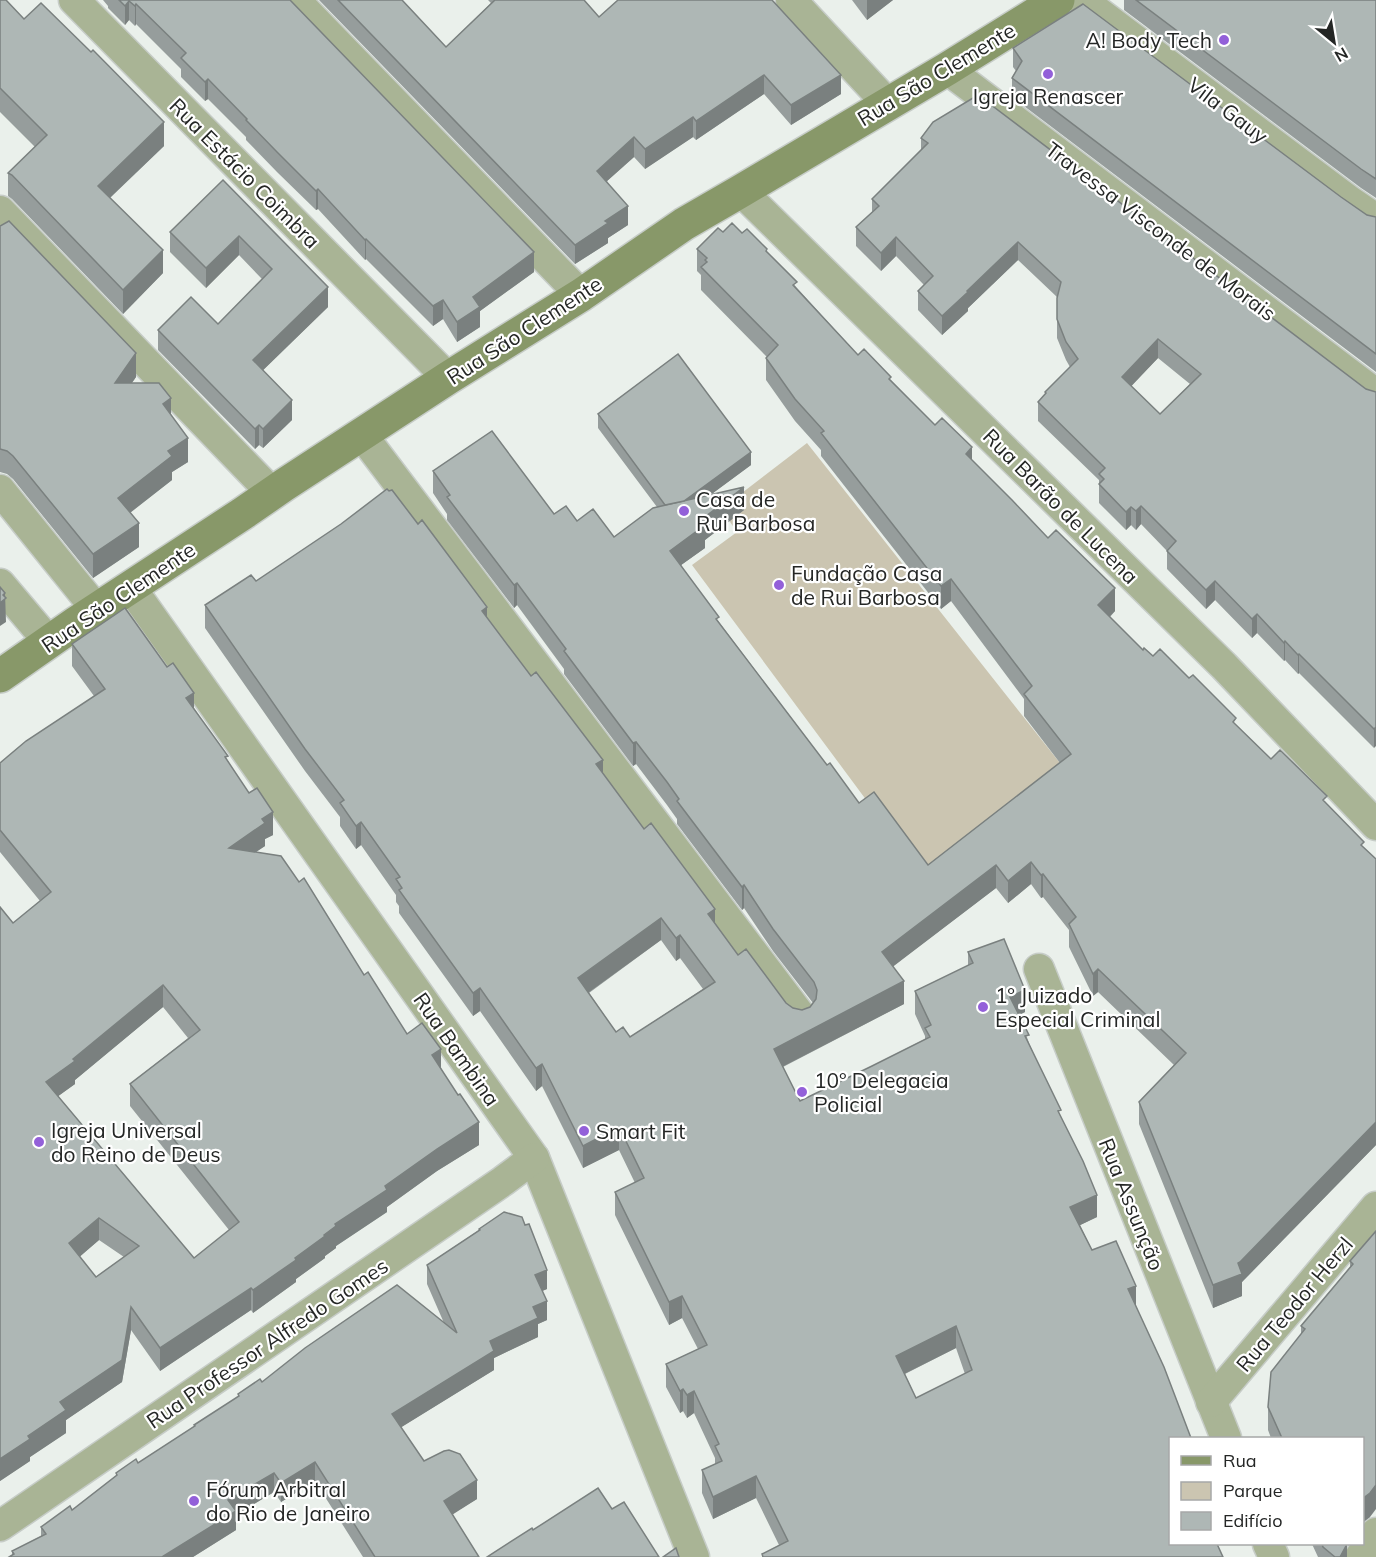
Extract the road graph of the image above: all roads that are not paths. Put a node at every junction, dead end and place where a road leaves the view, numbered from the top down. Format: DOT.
graph roads {
  1 [pos="74,0"];
  2 [pos="295,0"];
  3 [pos="791,0"];
  4 [pos="1058,0"];
  5 [pos="1082,0"];
  6 [pos="947,69"];
  7 [pos="887,103"];
  8 [pos="741,191"];
  9 [pos="0,211"];
  10 [pos="1376,219"];
  11 [pos="580,295"];
  12 [pos="448,378"];
  13 [pos="1376,394"];
  14 [pos="362,435"];
  15 [pos="0,490"];
  16 [pos="272,493"];
  17 [pos="0,584"];
  18 [pos="131,588"];
  19 [pos="97,610"];
  20 [pos="49,642"];
  21 [pos="0,676"];
  22 [pos="1376,825"];
  23 [pos="1039,969"];
  24 [pos="800,1015"];
  25 [pos="534,1158"];
  26 [pos="1376,1207"];
  27 [pos="1211,1402"];
  28 [pos="1226,1437"];
  29 [pos="0,1526"];
  30 [pos="1376,1533"];
  31 [pos="694,1557"];
  32 [pos="1360,1557"];
  1 -- 12 [label="street, Rua Estácio Coimbra"];
  2 -- 11 [label="street"];
  3 -- 7 [label="street"];
  4 -- 6 [label="main road, Rua São Clemente"];
  5 -- 10 [label="street, Vila Gauy"];
  6 -- 7 [label="main road, Rua São Clemente"];
  6 -- 13 [label="street, Travessa Visconde de Morais"];
  7 -- 8 [label="main road, Rua São Clemente"];
  8 -- 11 [label="main road, Rua São Clemente"];
  8 -- 22 [label="street, Rua Barão de Lucena"];
  9 -- 16 [label="street"];
  11 -- 12 [label="main road, Rua São Clemente"];
  12 -- 14 [label="main road, Rua São Clemente"];
  14 -- 16 [label="main road, Rua São Clemente"];
  14 -- 24 [label="street"];
  15 -- 19 [label="street"];
  16 -- 18 [label="main road, Rua São Clemente"];
  17 -- 20 [label="street"];
  18 -- 19 [label="main road, Rua São Clemente"];
  18 -- 25 [label="street, Rua Bambina"];
  19 -- 20 [label="main road, Rua São Clemente"];
  20 -- 21 [label="main road, Rua São Clemente"];
  23 -- 27 [label="street, Rua Assunção"];
  25 -- 29 [label="street, Rua Professor Alfredo Gomes"];
  25 -- 31 [label="street, Rua Bambina"];
  26 -- 27 [label="street, Rua Teodor Herzl"];
  27 -- 28 [label="street, Rua Assunção"];
  30 -- 32 [label="street"];
}
